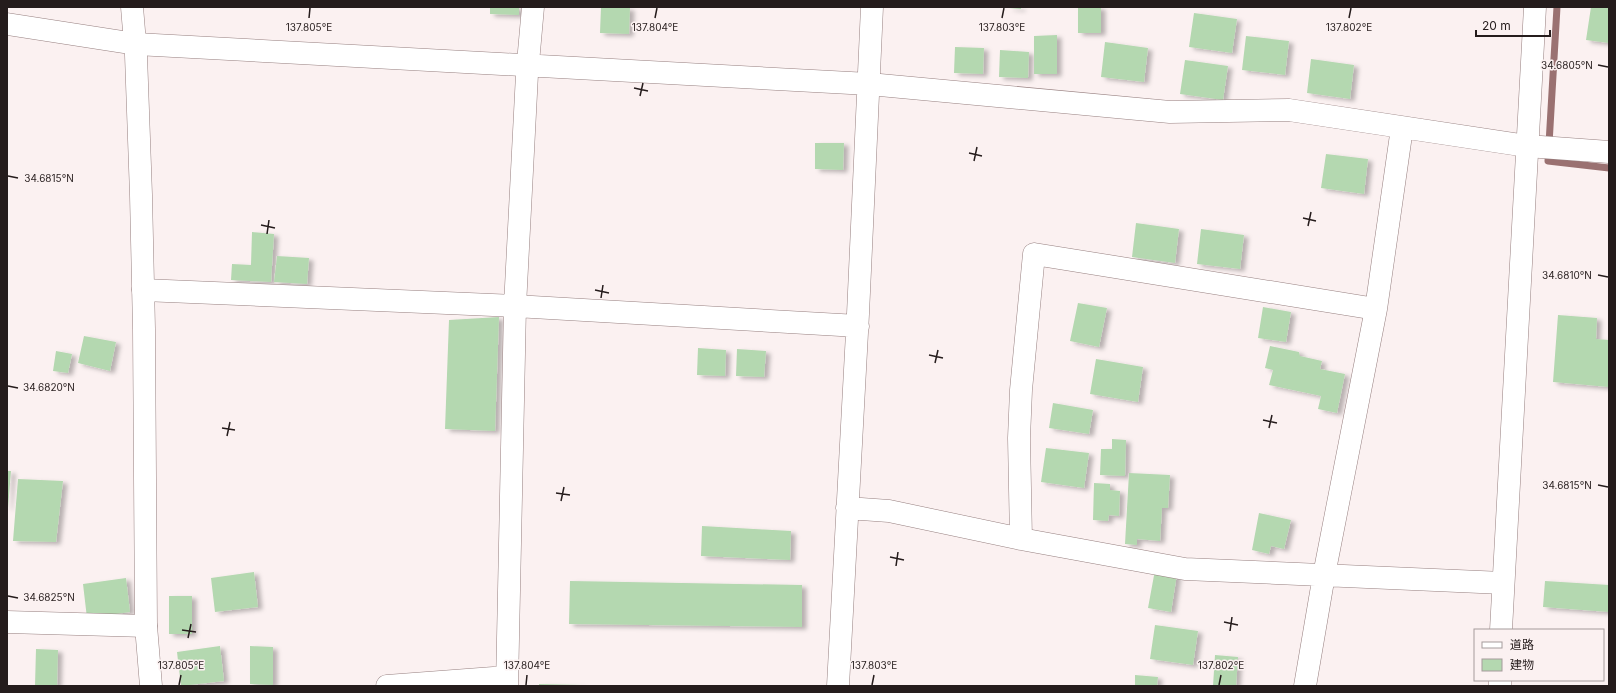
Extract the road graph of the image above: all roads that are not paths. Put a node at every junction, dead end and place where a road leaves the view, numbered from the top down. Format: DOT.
graph roads {
  1 [pos="132,7"];
  2 [pos="533,7"];
  3 [pos="872,7"];
  4 [pos="1535,7"];
  5 [pos="7,24"];
  6 [pos="136,44"];
  7 [pos="528,66"];
  8 [pos="869,84"];
  9 [pos="1402,128"];
  10 [pos="1527,146"];
  11 [pos="1609,152"];
  12 [pos="143,290"];
  13 [pos="515,306"];
  14 [pos="1376,310"];
  15 [pos="858,326"];
  16 [pos="847,508"];
  17 [pos="1022,538"];
  18 [pos="1324,575"];
  19 [pos="1503,584"];
  20 [pos="7,622"];
  21 [pos="146,626"];
  22 [pos="1502,629"];
  23 [pos="507,682"];
  24 [pos="151,686"];
  25 [pos="387,686"];
  26 [pos="838,686"];
  27 [pos="1306,686"];
  1 -- 6 [label="street"];
  2 -- 7 [label="street"];
  3 -- 8 [label="street"];
  4 -- 10 [label="street"];
  5 -- 6 [label="street"];
  6 -- 7 [label="street"];
  6 -- 12 [label="street"];
  7 -- 8 [label="street"];
  7 -- 13 [label="street"];
  8 -- 9 [label="street"];
  8 -- 15 [label="street"];
  9 -- 10 [label="street"];
  9 -- 14 [label="street"];
  10 -- 11 [label="street"];
  10 -- 19 [label="street"];
  12 -- 13 [label="street"];
  12 -- 21 [label="street"];
  13 -- 15 [label="street"];
  13 -- 23 [label="street"];
  14 -- 17 [label="street"];
  14 -- 18 [label="street"];
  15 -- 16 [label="street"];
  16 -- 17 [label="street"];
  16 -- 26 [label="street"];
  17 -- 18 [label="street"];
  18 -- 19 [label="street"];
  18 -- 27 [label="street"];
  19 -- 22 [label="street"];
  20 -- 21 [label="street"];
  21 -- 24 [label="street"];
  23 -- 25 [label="street"];
}
